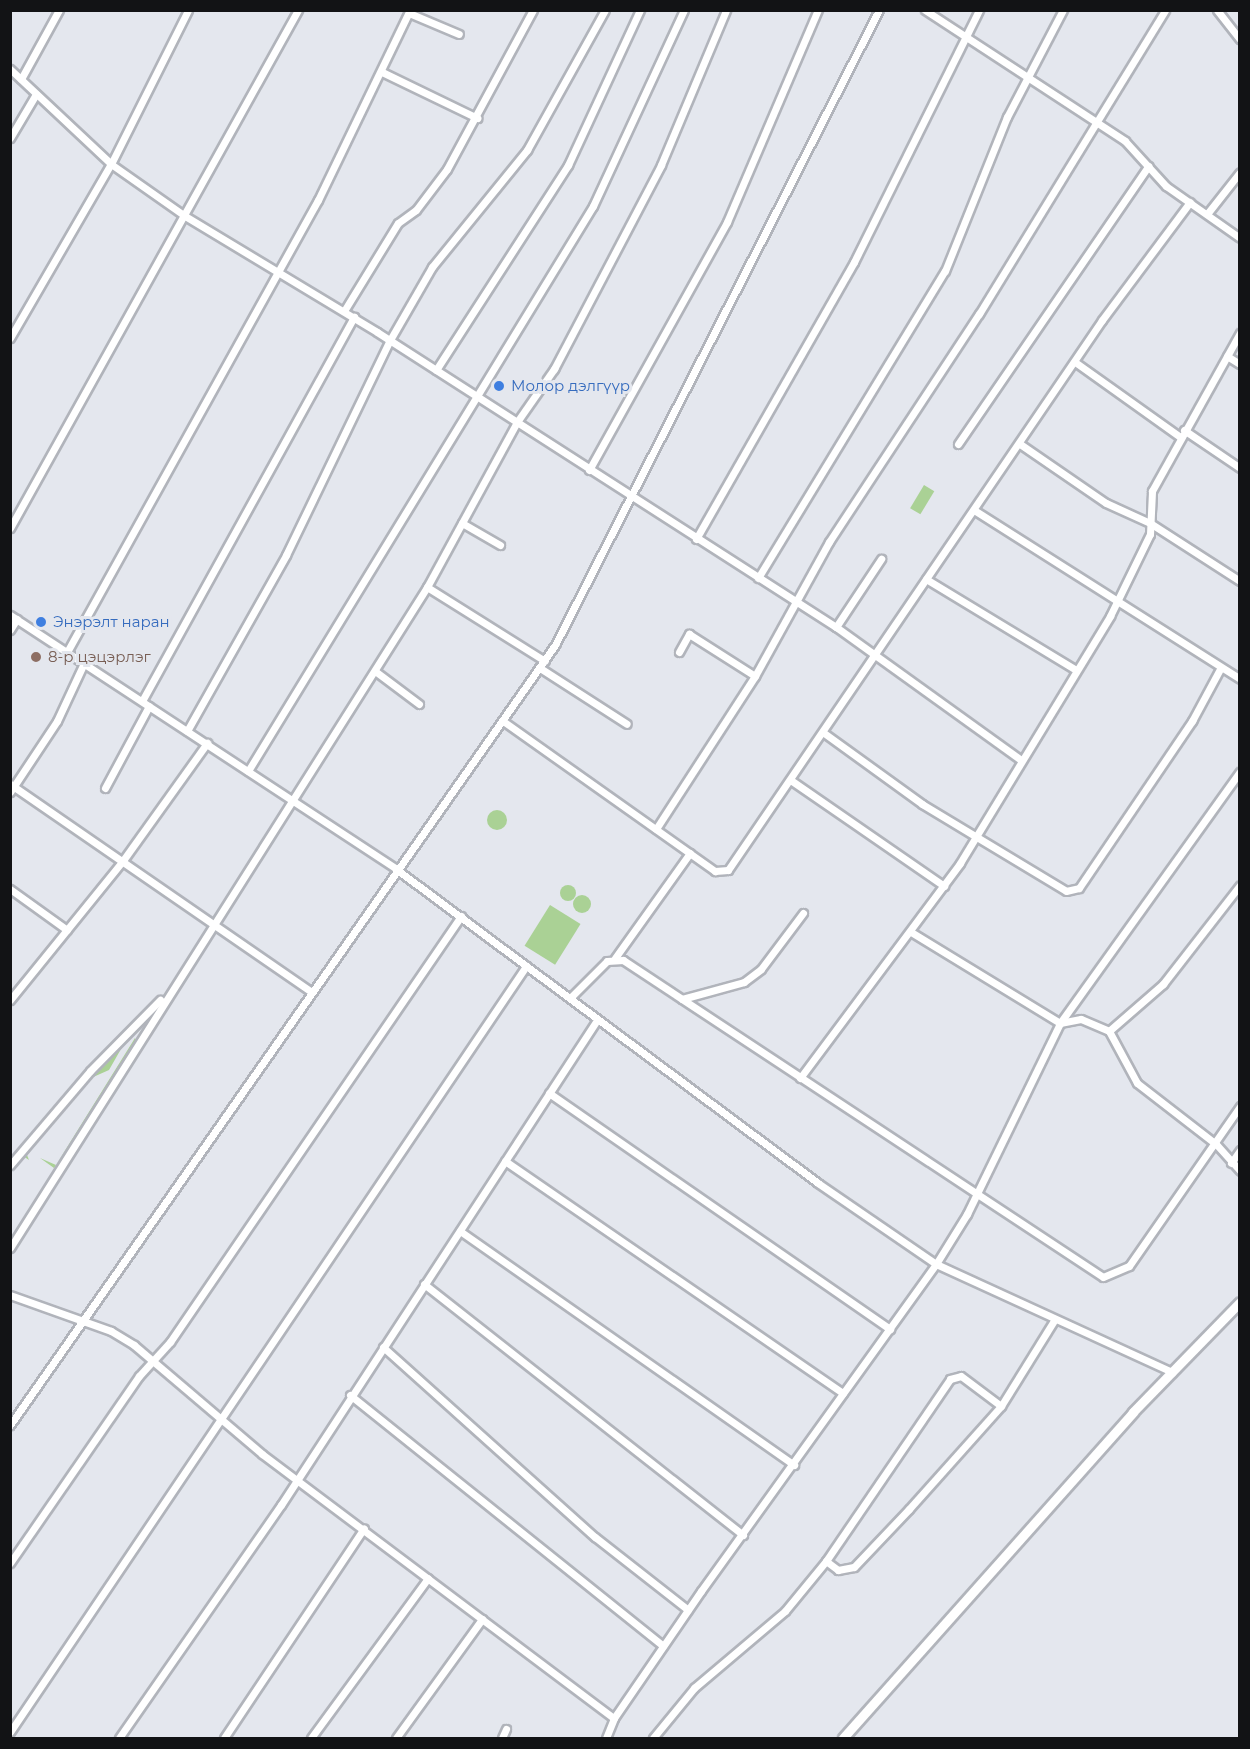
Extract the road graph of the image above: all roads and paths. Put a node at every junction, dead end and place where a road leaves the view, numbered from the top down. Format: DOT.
graph roads {
  1 [pos="59,10"];
  2 [pos="188,10"];
  3 [pos="298,10"];
  4 [pos="533,10"];
  5 [pos="605,10"];
  6 [pos="640,10"];
  7 [pos="684,10"];
  8 [pos="726,10"];
  9 [pos="818,10"];
  10 [pos="879,10"];
  11 [pos="925,10"];
  12 [pos="979,10"];
  13 [pos="1063,10"];
  14 [pos="1165,10"];
  15 [pos="1217,10"];
  16 [pos="409,12"];
  17 [pos="459,34"];
  18 [pos="964,37"];
  19 [pos="1239,39"];
  20 [pos="10,69"];
  21 [pos="382,72"];
  22 [pos="21,79"];
  23 [pos="1028,79"];
  24 [pos="36,94"];
  25 [pos="477,118"];
  26 [pos="1095,122"];
  27 [pos="10,138"];
  28 [pos="111,164"];
  29 [pos="1148,166"];
  30 [pos="1239,172"];
  31 [pos="1190,202"];
  32 [pos="1207,214"];
  33 [pos="185,216"];
  34 [pos="1239,238"];
  35 [pos="278,270"];
  36 [pos="344,311"];
  37 [pos="354,317"];
  38 [pos="1239,333"];
  39 [pos="10,338"];
  40 [pos="390,340"];
  41 [pos="1227,356"];
  42 [pos="1075,362"];
  43 [pos="1239,364"];
  44 [pos="436,370"];
  45 [pos="476,396"];
  46 [pos="517,422"];
  47 [pos="1184,430"];
  48 [pos="1180,437"];
  49 [pos="958,444"];
  50 [pos="1020,444"];
  51 [pos="1239,468"];
  52 [pos="589,470"];
  53 [pos="631,497"];
  54 [pos="974,510"];
  55 [pos="462,523"];
  56 [pos="1150,523"];
  57 [pos="10,528"];
  58 [pos="696,539"];
  59 [pos="500,545"];
  60 [pos="881,559"];
  61 [pos="758,578"];
  62 [pos="926,579"];
  63 [pos="1239,581"];
  64 [pos="427,587"];
  65 [pos="1114,599"];
  66 [pos="796,602"];
  67 [pos="14,617"];
  68 [pos="836,627"];
  69 [pos="10,630"];
  70 [pos="67,652"];
  71 [pos="679,652"];
  72 [pos="876,653"];
  73 [pos="84,663"];
  74 [pos="543,664"];
  75 [pos="1220,669"];
  76 [pos="1077,670"];
  77 [pos="375,671"];
  78 [pos="755,676"];
  79 [pos="1239,679"];
  80 [pos="142,701"];
  81 [pos="419,704"];
  82 [pos="149,706"];
  83 [pos="503,721"];
  84 [pos="627,724"];
  85 [pos="187,731"];
  86 [pos="824,734"];
  87 [pos="207,743"];
  88 [pos="1021,760"];
  89 [pos="248,771"];
  90 [pos="1239,772"];
  91 [pos="792,781"];
  92 [pos="12,788"];
  93 [pos="105,788"];
  94 [pos="292,799"];
  95 [pos="656,829"];
  96 [pos="975,838"];
  97 [pos="690,853"];
  98 [pos="124,859"];
  99 [pos="396,869"];
  100 [pos="1239,885"];
  101 [pos="944,886"];
  102 [pos="10,889"];
  103 [pos="803,913"];
  104 [pos="461,916"];
  105 [pos="214,925"];
  106 [pos="67,930"];
  107 [pos="911,932"];
  108 [pos="615,958"];
  109 [pos="526,966"];
  110 [pos="310,991"];
  111 [pos="164,996"];
  112 [pos="570,998"];
  113 [pos="682,999"];
  114 [pos="10,1000"];
  115 [pos="597,1020"];
  116 [pos="1059,1023"];
  117 [pos="1109,1032"];
  118 [pos="800,1078"];
  119 [pos="549,1094"];
  120 [pos="1239,1106"];
  121 [pos="1215,1144"];
  122 [pos="1239,1150"];
  123 [pos="505,1161"];
  124 [pos="1231,1163"];
  125 [pos="10,1165"];
  126 [pos="1239,1171"];
  127 [pos="973,1194"];
  128 [pos="460,1232"];
  129 [pos="10,1248"];
  130 [pos="936,1264"];
  131 [pos="424,1284"];
  132 [pos="10,1295"];
  133 [pos="1239,1302"];
  134 [pos="1055,1318"];
  135 [pos="82,1319"];
  136 [pos="890,1329"];
  137 [pos="382,1347"];
  138 [pos="154,1360"];
  139 [pos="1172,1372"];
  140 [pos="843,1393"];
  141 [pos="350,1395"];
  142 [pos="1001,1406"];
  143 [pos="223,1422"];
  144 [pos="10,1425"];
  145 [pos="794,1465"];
  146 [pos="297,1479"];
  147 [pos="364,1528"];
  148 [pos="743,1535"];
  149 [pos="826,1561"];
  150 [pos="10,1563"];
  151 [pos="428,1578"];
  152 [pos="688,1610"];
  153 [pos="482,1619"];
  154 [pos="663,1646"];
  155 [pos="614,1718"];
  156 [pos="506,1729"];
  157 [pos="10,1732"];
  158 [pos="119,1738"];
  159 [pos="224,1738"];
  160 [pos="311,1738"];
  161 [pos="396,1738"];
  162 [pos="502,1738"];
  163 [pos="606,1738"];
  164 [pos="653,1738"];
  165 [pos="843,1738"];
  1 -- 22 [label="street"];
  2 -- 28 [label="street"];
  3 -- 33 [label="street"];
  4 -- 25 [label="street"];
  5 -- 40 [label="street"];
  6 -- 44 [label="street"];
  7 -- 45 [label="street"];
  8 -- 46 [label="street"];
  9 -- 52 [label="street"];
  10 -- 53 [label="street"];
  11 -- 18 [label="street"];
  12 -- 18 [label="street"];
  13 -- 23 [label="street"];
  14 -- 26 [label="street"];
  15 -- 19 [label="street"];
  16 -- 17 [label="street"];
  16 -- 21 [label="street"];
  18 -- 23 [label="street"];
  18 -- 58 [label="street"];
  20 -- 22 [label="street"];
  21 -- 25 [label="street"];
  21 -- 35 [label="street"];
  22 -- 24 [label="street"];
  23 -- 26 [label="street"];
  23 -- 61 [label="street"];
  24 -- 27 [label="street"];
  24 -- 28 [label="street"];
  25 -- 36 [label="street"];
  26 -- 29 [label="street"];
  26 -- 66 [label="street"];
  28 -- 33 [label="street"];
  28 -- 39 [label="street"];
  29 -- 31 [label="street"];
  29 -- 49 [label="street"];
  30 -- 32 [label="street"];
  31 -- 32 [label="street"];
  31 -- 42 [label="street"];
  32 -- 34 [label="street"];
  33 -- 35 [label="street"];
  33 -- 57 [label="street"];
  35 -- 36 [label="street"];
  35 -- 70 [label="street"];
  36 -- 37 [label="street"];
  37 -- 40 [label="street"];
  37 -- 80 [label="street"];
  38 -- 41 [label="street"];
  40 -- 44 [label="street"];
  40 -- 85 [label="street"];
  41 -- 43 [label="street"];
  41 -- 47 [label="street"];
  42 -- 48 [label="street"];
  42 -- 50 [label="street"];
  44 -- 45 [label="street"];
  45 -- 46 [label="street"];
  45 -- 89 [label="street"];
  46 -- 52 [label="street"];
  46 -- 55 [label="street"];
  47 -- 48 [label="street"];
  47 -- 51 [label="street"];
  48 -- 56 [label="street"];
  50 -- 54 [label="street"];
  50 -- 56 [label="street"];
  52 -- 53 [label="street"];
  53 -- 58 [label="street"];
  53 -- 74 [label="street"];
  54 -- 62 [label="street"];
  54 -- 65 [label="street"];
  55 -- 59 [label="street"];
  55 -- 64 [label="street"];
  56 -- 63 [label="street"];
  56 -- 65 [label="street"];
  58 -- 61 [label="street"];
  60 -- 68 [label="street"];
  61 -- 66 [label="street"];
  62 -- 72 [label="street"];
  62 -- 76 [label="street"];
  64 -- 74 [label="street"];
  64 -- 77 [label="street"];
  65 -- 75 [label="street"];
  65 -- 76 [label="street"];
  66 -- 68 [label="street"];
  66 -- 78 [label="street"];
  67 -- 69 [label="street"];
  67 -- 70 [label="street"];
  68 -- 72 [label="street"];
  70 -- 73 [label="street"];
  71 -- 78 [label="street"];
  72 -- 86 [label="street"];
  72 -- 88 [label="street"];
  73 -- 80 [label="street"];
  73 -- 92 [label="street"];
  74 -- 83 [label="street"];
  74 -- 84 [label="street"];
  75 -- 79 [label="street"];
  75 -- 96 [label="street"];
  76 -- 88 [label="street"];
  77 -- 81 [label="street"];
  77 -- 94 [label="street"];
  78 -- 95 [label="street"];
  80 -- 82 [label="street"];
  82 -- 85 [label="street"];
  82 -- 93 [label="street"];
  83 -- 95 [label="street"];
  83 -- 99 [label="street"];
  85 -- 87 [label="street"];
  86 -- 91 [label="street"];
  86 -- 96 [label="street"];
  87 -- 89 [label="street"];
  87 -- 98 [label="street"];
  88 -- 96 [label="street"];
  89 -- 94 [label="street"];
  90 -- 116 [label="street"];
  91 -- 97 [label="street"];
  91 -- 101 [label="street"];
  92 -- 98 [label="street"];
  94 -- 99 [label="street"];
  94 -- 105 [label="street"];
  95 -- 97 [label="street"];
  96 -- 101 [label="street"];
  97 -- 108 [label="street"];
  98 -- 105 [label="street"];
  98 -- 106 [label="street"];
  99 -- 104 [label="street"];
  99 -- 110 [label="street"];
  100 -- 117 [label="street"];
  101 -- 107 [label="street"];
  102 -- 106 [label="street"];
  103 -- 113 [label="street"];
  104 -- 109 [label="street"];
  104 -- 138 [label="street"];
  105 -- 110 [label="street"];
  105 -- 111 [label="street"];
  106 -- 114 [label="street"];
  107 -- 116 [label="street"];
  107 -- 118 [label="street"];
  108 -- 112 [label="street"];
  108 -- 113 [label="street"];
  109 -- 112 [label="street"];
  109 -- 143 [label="street"];
  110 -- 135 [label="street"];
  111 -- 125 [label="street"];
  111 -- 129 [label="street"];
  112 -- 115 [label="street"];
  113 -- 118 [label="street"];
  115 -- 119 [label="street"];
  115 -- 130 [label="street"];
  116 -- 117 [label="street"];
  116 -- 127 [label="street"];
  117 -- 121 [label="street"];
  118 -- 127 [label="street"];
  119 -- 123 [label="street"];
  119 -- 136 [label="street"];
  120 -- 121 [label="street"];
  121 -- 124 [label="street"];
  121 -- 127 [label="street"];
  122 -- 124 [label="street"];
  123 -- 128 [label="street"];
  123 -- 140 [label="street"];
  124 -- 126 [label="street"];
  127 -- 130 [label="street"];
  128 -- 131 [label="street"];
  128 -- 145 [label="street"];
  130 -- 134 [label="street"];
  130 -- 136 [label="street"];
  131 -- 137 [label="street"];
  131 -- 148 [label="street"];
  132 -- 135 [label="street"];
  133 -- 139 [label="main road"];
  134 -- 139 [label="street"];
  134 -- 142 [label="street"];
  135 -- 138 [label="street"];
  135 -- 144 [label="street"];
  136 -- 140 [label="street"];
  137 -- 141 [label="street"];
  137 -- 152 [label="street"];
  138 -- 143 [label="street"];
  138 -- 150 [label="street"];
  139 -- 165 [label="main road"];
  140 -- 145 [label="street"];
  141 -- 146 [label="street"];
  141 -- 154 [label="street"];
  142 -- 149 [label="street"];
  142 -- 149 [label="street"];
  143 -- 146 [label="street"];
  143 -- 157 [label="street"];
  145 -- 148 [label="street"];
  146 -- 147 [label="street"];
  146 -- 158 [label="street"];
  147 -- 151 [label="street"];
  147 -- 159 [label="street"];
  148 -- 152 [label="street"];
  149 -- 164 [label="street"];
  151 -- 153 [label="street"];
  151 -- 160 [label="street"];
  152 -- 154 [label="street"];
  153 -- 155 [label="street"];
  153 -- 161 [label="street"];
  154 -- 155 [label="street"];
  155 -- 163 [label="street"];
  156 -- 162 [label="street"];
}
